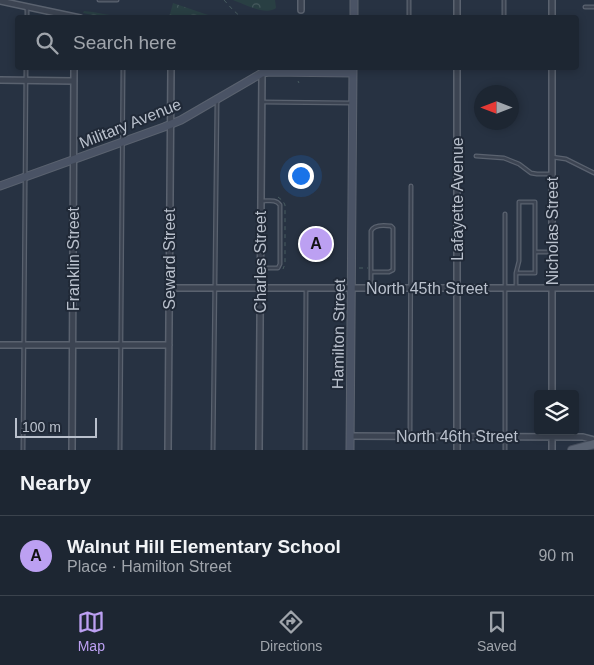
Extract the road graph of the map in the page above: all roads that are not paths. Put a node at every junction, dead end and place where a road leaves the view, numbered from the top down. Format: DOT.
graph roads {
  1 [pos="99,0"];
  2 [pos="117,0"];
  3 [pos="301,0"];
  4 [pos="354,0"];
  5 [pos="409,0"];
  6 [pos="457,0"];
  7 [pos="504,0"];
  8 [pos="552,0"];
  9 [pos="0,1"];
  10 [pos="14,2"];
  11 [pos="27,6"];
  12 [pos="585,7"];
  13 [pos="594,7"];
  14 [pos="301,10"];
  15 [pos="27,15"];
  16 [pos="67,15"];
  17 [pos="354,15"];
  18 [pos="409,15"];
  19 [pos="457,15"];
  20 [pos="504,15"];
  21 [pos="552,15"];
  22 [pos="26,70"];
  23 [pos="74,70"];
  24 [pos="123,70"];
  25 [pos="171,70"];
  26 [pos="353,70"];
  27 [pos="457,70"];
  28 [pos="552,70"];
  29 [pos="262,73"];
  30 [pos="0,80"];
  31 [pos="26,80"];
  32 [pos="74,81"];
  33 [pos="217,99"];
  34 [pos="262,102"];
  35 [pos="353,102"];
  36 [pos="170,125"];
  37 [pos="123,142"];
  38 [pos="476,156"];
  39 [pos="552,157"];
  40 [pos="73,160"];
  41 [pos="594,173"];
  42 [pos="552,174"];
  43 [pos="25,177"];
  44 [pos="0,186"];
  45 [pos="411,186"];
  46 [pos="261,202"];
  47 [pos="505,214"];
  48 [pos="536,252"];
  49 [pos="552,252"];
  50 [pos="260,268"];
  51 [pos="371,272"];
  52 [pos="516,273"];
  53 [pos="169,288"];
  54 [pos="215,288"];
  55 [pos="260,288"];
  56 [pos="306,288"];
  57 [pos="352,288"];
  58 [pos="371,288"];
  59 [pos="410,288"];
  60 [pos="457,288"];
  61 [pos="505,288"];
  62 [pos="516,288"];
  63 [pos="552,288"];
  64 [pos="594,288"];
  65 [pos="0,345"];
  66 [pos="24,345"];
  67 [pos="72,345"];
  68 [pos="120,345"];
  69 [pos="169,345"];
  70 [pos="552,390"];
  71 [pos="534,435"];
  72 [pos="552,435"];
  73 [pos="568,435"];
  74 [pos="350,436"];
  75 [pos="410,436"];
  76 [pos="457,436"];
  77 [pos="505,436"];
  78 [pos="594,442"];
  79 [pos="22,450"];
  80 [pos="72,450"];
  81 [pos="120,450"];
  82 [pos="168,450"];
  83 [pos="213,450"];
  84 [pos="259,450"];
  85 [pos="305,450"];
  86 [pos="350,450"];
  87 [pos="457,450"];
  88 [pos="505,450"];
  89 [pos="552,450"];
  90 [pos="572,450"];
  1 -- 2 [label="lane"];
  3 -- 14 [label="street"];
  4 -- 17 [label="main road"];
  5 -- 18 [label="lane"];
  6 -- 19 [label="street"];
  7 -- 20 [label="lane"];
  8 -- 21 [label="street"];
  9 -- 10 [label="street"];
  10 -- 11 [label="street"];
  11 -- 15 [label="lane"];
  11 -- 16 [label="street"];
  12 -- 13 [label="lane"];
  22 -- 31 [label="lane"];
  23 -- 32 [label="street, Franklin Street"];
  24 -- 37 [label="lane"];
  25 -- 36 [label="street, Seward Street"];
  26 -- 29 [label="main road, Military Avenue"];
  26 -- 35 [label="main road, Hamilton Street"];
  27 -- 60 [label="street, Lafayette Avenue"];
  28 -- 39 [label="street, Nicholas Street"];
  29 -- 33 [label="main road, Military Avenue"];
  29 -- 34 [label="street, Charles Street"];
  30 -- 31 [label="street"];
  31 -- 32 [label="street"];
  31 -- 43 [label="lane"];
  32 -- 40 [label="street, Franklin Street"];
  33 -- 36 [label="main road, Military Avenue"];
  33 -- 54 [label="lane"];
  34 -- 35 [label="lane"];
  34 -- 46 [label="street, Charles Street"];
  35 -- 57 [label="main road, Hamilton Street"];
  36 -- 37 [label="main road, Military Avenue"];
  36 -- 53 [label="street, Seward Street"];
  37 -- 40 [label="main road, Military Avenue"];
  37 -- 68 [label="lane"];
  38 -- 42 [label="lane"];
  39 -- 41 [label="lane"];
  39 -- 42 [label="street, Nicholas Street"];
  40 -- 43 [label="main road, Military Avenue"];
  40 -- 67 [label="street, Franklin Street"];
  42 -- 49 [label="street, Nicholas Street"];
  43 -- 44 [label="main road, Military Avenue"];
  43 -- 66 [label="lane"];
  45 -- 59 [label="lane"];
  46 -- 50 [label="street, Charles Street"];
  46 -- 50 [label="lane"];
  47 -- 61 [label="lane"];
  48 -- 49 [label="lane"];
  48 -- 52 [label="lane"];
  48 -- 52 [label="lane"];
  49 -- 63 [label="street, Nicholas Street"];
  50 -- 55 [label="street, Charles Street"];
  51 -- 51 [label="lane"];
  51 -- 58 [label="lane"];
  52 -- 62 [label="lane"];
  53 -- 54 [label="street, North 45th Street"];
  53 -- 69 [label="street, Seward Street"];
  54 -- 55 [label="street, North 45th Street"];
  54 -- 83 [label="lane"];
  55 -- 56 [label="street, North 45th Street"];
  55 -- 84 [label="street, Charles Street"];
  56 -- 57 [label="street, North 45th Street"];
  56 -- 85 [label="lane"];
  57 -- 58 [label="street, North 45th Street"];
  57 -- 74 [label="main road, Hamilton Street"];
  58 -- 59 [label="street, North 45th Street"];
  59 -- 60 [label="street, North 45th Street"];
  59 -- 75 [label="lane"];
  60 -- 61 [label="street, North 45th Street"];
  60 -- 76 [label="street, Lafayette Avenue"];
  61 -- 62 [label="street, North 45th Street"];
  61 -- 77 [label="lane"];
  62 -- 63 [label="street, North 45th Street"];
  63 -- 64 [label="street, North 45th Street"];
  63 -- 70 [label="street, Nicholas Street"];
  65 -- 66 [label="street"];
  66 -- 67 [label="street"];
  66 -- 79 [label="lane"];
  67 -- 68 [label="street"];
  67 -- 80 [label="street, Franklin Street"];
  68 -- 69 [label="street"];
  68 -- 81 [label="lane"];
  69 -- 82 [label="street, Seward Street"];
  71 -- 77 [label="street, North 46th Street"];
  72 -- 89 [label="street"];
  73 -- 78 [label="street, North 46th Street"];
  74 -- 75 [label="street, North 46th Street"];
  74 -- 86 [label="main road, Hamilton Street"];
  75 -- 76 [label="street, North 46th Street"];
  76 -- 77 [label="street, North 46th Street"];
  76 -- 87 [label="street, Lafayette Avenue"];
  77 -- 88 [label="lane"];
  78 -- 90 [label="main road"];
}
